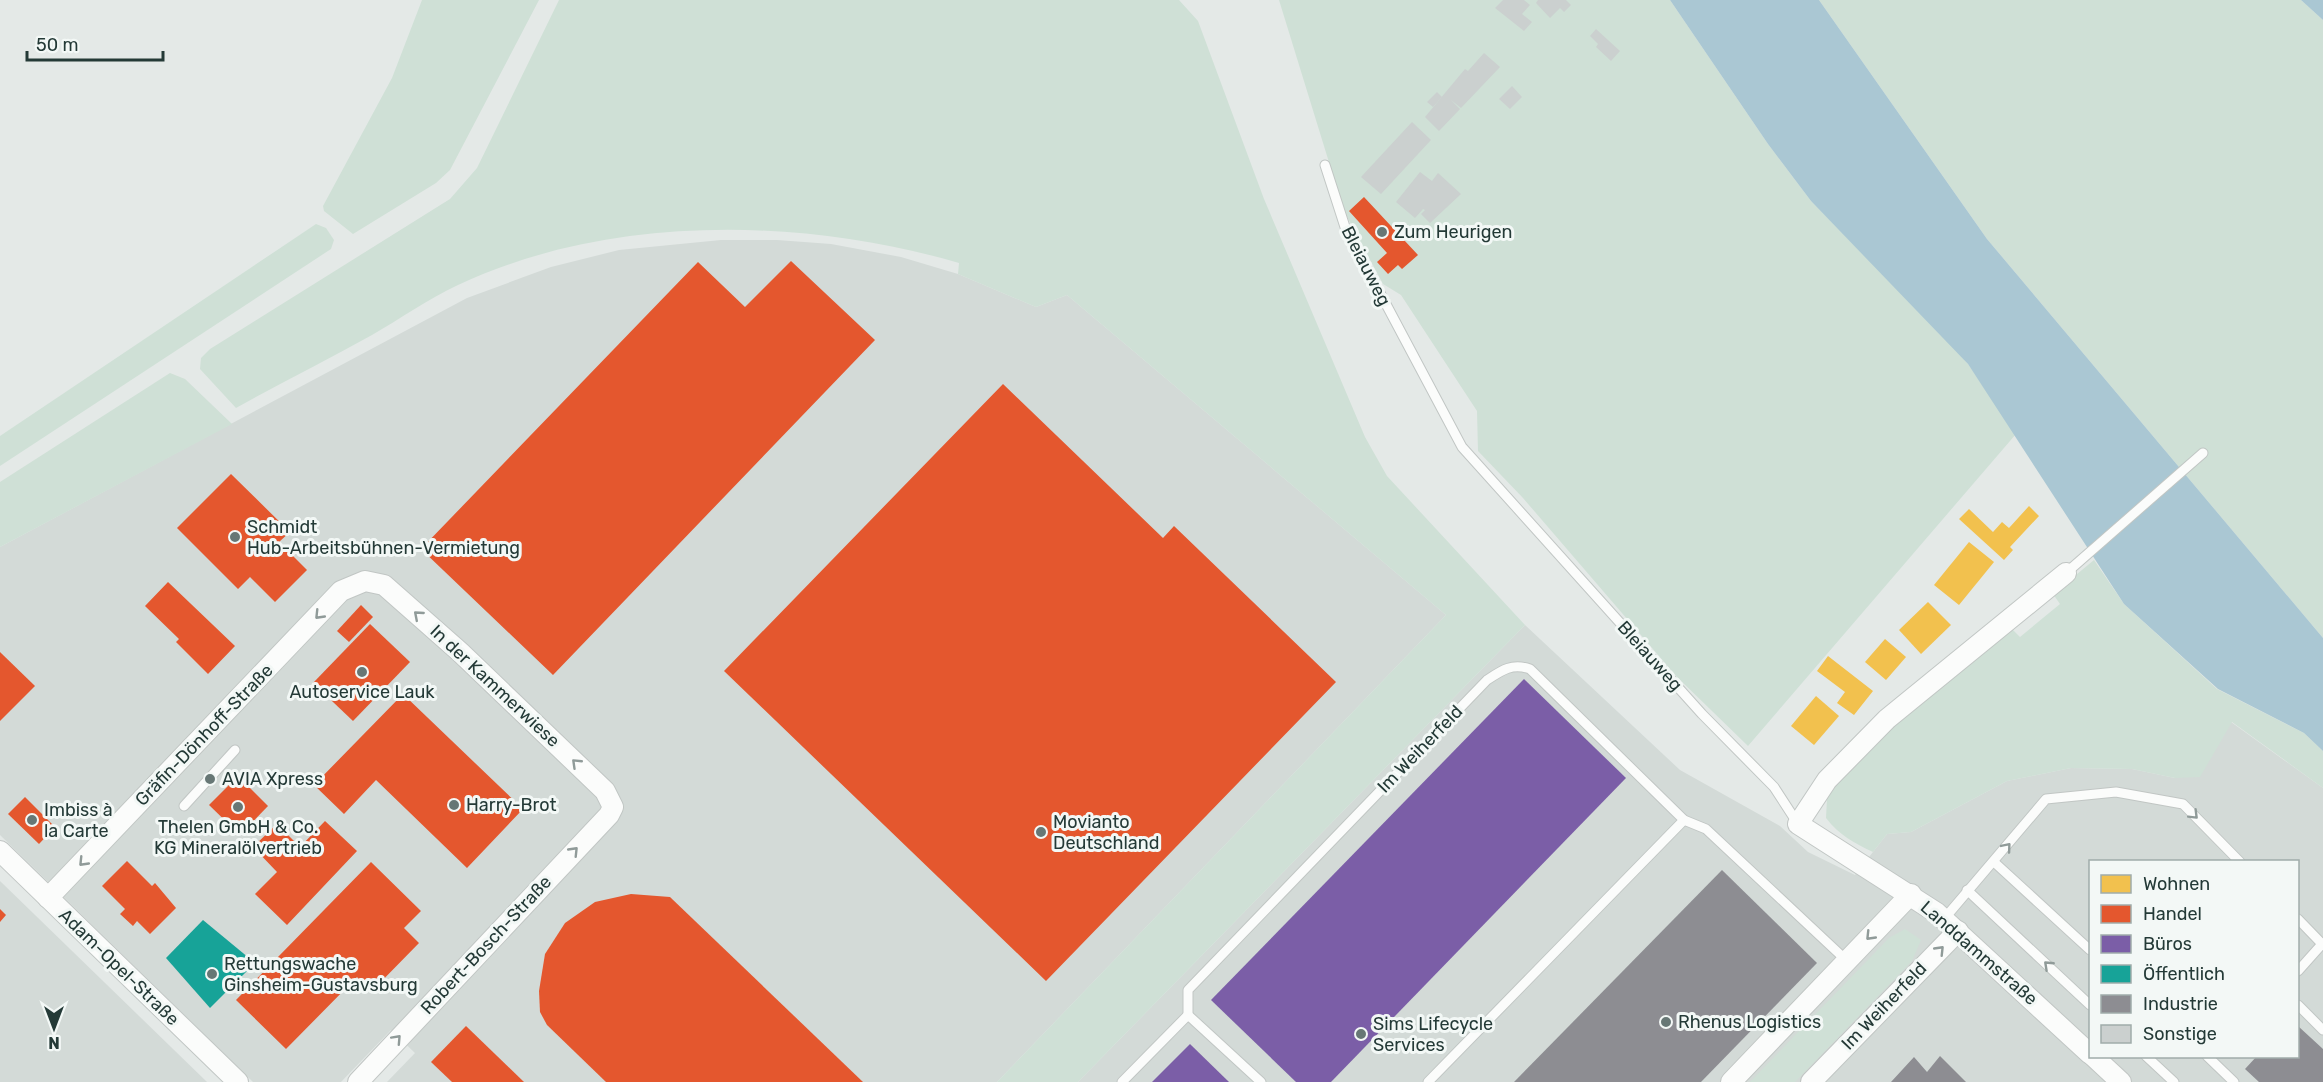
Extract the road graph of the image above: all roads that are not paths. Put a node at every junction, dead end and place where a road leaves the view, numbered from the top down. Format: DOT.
graph roads {
  1 [pos="1325,165"];
  2 [pos="2203,453"];
  3 [pos="2066,573"];
  4 [pos="365,581"];
  5 [pos="235,750"];
  6 [pos="184,806"];
  7 [pos="613,807"];
  8 [pos="1684,820"];
  9 [pos="1798,824"];
  10 [pos="0,851"];
  11 [pos="2239,860"];
  12 [pos="1994,862"];
  13 [pos="1967,890"];
  14 [pos="1911,894"];
  15 [pos="48,898"];
  16 [pos="2299,920"];
  17 [pos="1951,925"];
  18 [pos="2323,943"];
  19 [pos="2089,948"];
  20 [pos="1847,961"];
  21 [pos="2299,970"];
  22 [pos="2089,1003"];
  23 [pos="2299,1006"];
  24 [pos="1188,1015"];
  25 [pos="2323,1030"];
  26 [pos="2089,1052"];
  27 [pos="2095,1058"];
  28 [pos="2148,1058"];
  29 [pos="2213,1059"];
  30 [pos="238,1082"];
  31 [pos="358,1082"];
  32 [pos="1122,1082"];
  33 [pos="1261,1082"];
  34 [pos="1428,1082"];
  35 [pos="1731,1082"];
  36 [pos="1811,1082"];
  37 [pos="2121,1082"];
  38 [pos="2174,1082"];
  39 [pos="2234,1082"];
  1 -- 9 [label="lane, Bleiauweg"];
  2 -- 3 [label="lane"];
  3 -- 9 [label="street"];
  7 -- 4 [label="street, In der Kammerwiese, one-way"];
  4 -- 15 [label="street, Gräfin-Dönhoff-Straße, one-way"];
  5 -- 6 [label="lane"];
  31 -- 7 [label="street, Robert-Bosch-Straße, one-way"];
  8 -- 20 [label="lane, Im Weiherfeld"];
  8 -- 24 [label="lane, Im Weiherfeld"];
  8 -- 34 [label="lane"];
  9 -- 14 [label="street, Landdammstraße"];
  10 -- 15 [label="street, Adam-Opel-Straße"];
  12 -- 11 [label="lane, one-way"];
  12 -- 13 [label="lane"];
  12 -- 19 [label="lane"];
  13 -- 17 [label="lane"];
  22 -- 13 [label="lane, one-way"];
  14 -- 17 [label="street, Landdammstraße"];
  14 -- 20 [label="street, one-way"];
  15 -- 30 [label="street, Adam-Opel-Straße"];
  16 -- 18 [label="lane"];
  17 -- 26 [label="street, Landdammstraße"];
  36 -- 17 [label="street, Im Weiherfeld, one-way"];
  18 -- 21 [label="lane"];
  20 -- 35 [label="street"];
  23 -- 25 [label="lane"];
  24 -- 32 [label="lane"];
  24 -- 33 [label="lane"];
  27 -- 37 [label="street, Landdammstraße"];
  28 -- 38 [label="lane"];
  29 -- 39 [label="lane"];
}
